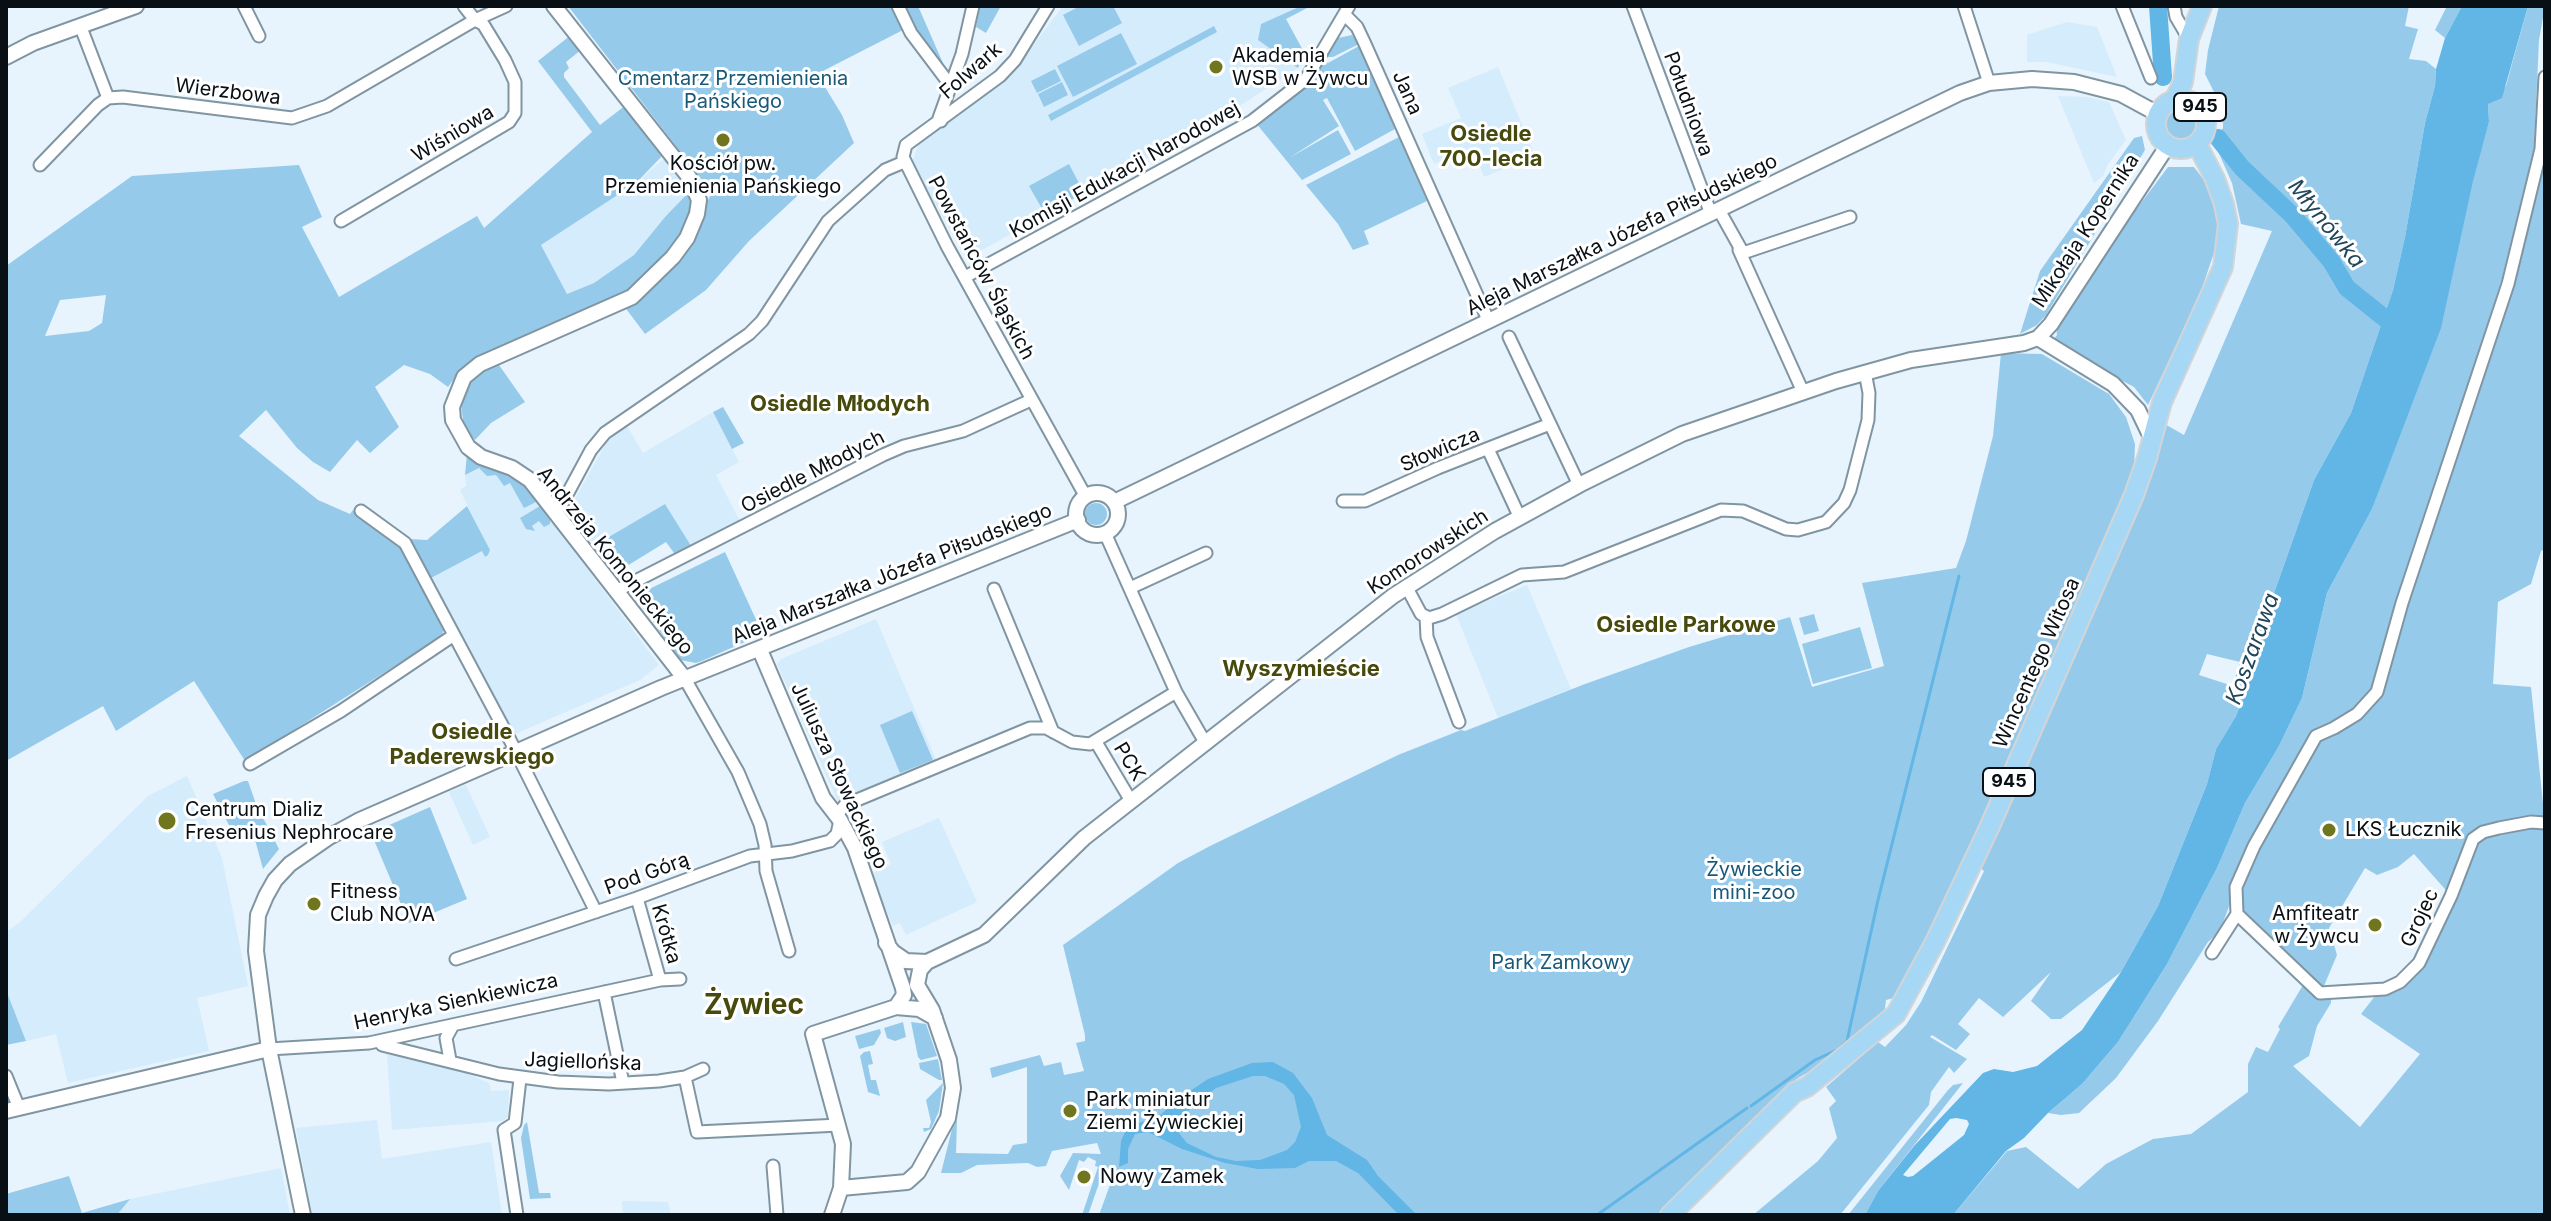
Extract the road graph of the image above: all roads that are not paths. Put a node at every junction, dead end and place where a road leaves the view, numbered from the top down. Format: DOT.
graph roads {
  1 [pos="136,6"];
  2 [pos="244,6"];
  3 [pos="464,6"];
  4 [pos="506,6"];
  5 [pos="554,6"];
  6 [pos="898,6"];
  7 [pos="973,6"];
  8 [pos="1048,6"];
  9 [pos="1633,6"];
  10 [pos="1964,6"];
  11 [pos="2122,6"];
  12 [pos="2174,6"];
  13 [pos="2204,6"];
  14 [pos="1347,10"];
  15 [pos="475,20"];
  16 [pos="80,25"];
  17 [pos="259,36"];
  18 [pos="2189,39"];
  19 [pos="6,57"];
  20 [pos="2545,77"];
  21 [pos="2151,78"];
  22 [pos="1989,83"];
  23 [pos="951,86"];
  24 [pos="108,98"];
  25 [pos="2185,101"];
  26 [pos="2158,114"];
  27 [pos="941,121"];
  28 [pos="2197,144"];
  29 [pos="2168,145"];
  30 [pos="904,162"];
  31 [pos="40,165"];
  32 [pos="1715,212"];
  33 [pos="1850,217"];
  34 [pos="341,221"];
  35 [pos="1738,249"];
  36 [pos="965,277"];
  37 [pos="1489,322"];
  38 [pos="1509,337"];
  39 [pos="2038,338"];
  40 [pos="1865,372"];
  41 [pos="1803,392"];
  42 [pos="1031,400"];
  43 [pos="1550,424"];
  44 [pos="2151,437"];
  45 [pos="1488,449"];
  46 [pos="1579,485"];
  47 [pos="1086,497"];
  48 [pos="1343,501"];
  49 [pos="1114,502"];
  50 [pos="361,511"];
  51 [pos="554,512"];
  52 [pos="1520,518"];
  53 [pos="1078,520"];
  54 [pos="1105,533"];
  55 [pos="1206,553"];
  56 [pos="1406,586"];
  57 [pos="1130,588"];
  58 [pos="994,589"];
  59 [pos="616,591"];
  60 [pos="1426,617"];
  61 [pos="454,635"];
  62 [pos="760,650"];
  63 [pos="685,679"];
  64 [pos="1176,692"];
  65 [pos="1459,722"];
  66 [pos="1053,732"];
  67 [pos="1096,742"];
  68 [pos="1206,744"];
  69 [pos="516,752"];
  70 [pos="250,764"];
  71 [pos="1131,801"];
  72 [pos="838,818"];
  73 [pos="2545,823"];
  74 [pos="765,855"];
  75 [pos="637,898"];
  76 [pos="596,912"];
  77 [pos="2237,914"];
  78 [pos="886,943"];
  79 [pos="789,951"];
  80 [pos="2212,953"];
  81 [pos="456,959"];
  82 [pos="927,962"];
  83 [pos="680,979"];
  84 [pos="660,980"];
  85 [pos="604,992"];
  86 [pos="896,1007"];
  87 [pos="935,1018"];
  88 [pos="452,1027"];
  89 [pos="369,1043"];
  90 [pos="269,1049"];
  91 [pos="450,1060"];
  92 [pos="703,1069"];
  93 [pos="6,1076"];
  94 [pos="685,1077"];
  95 [pos="520,1079"];
  96 [pos="623,1083"];
  97 [pos="1807,1087"];
  98 [pos="12,1110"];
  99 [pos="839,1125"];
  100 [pos="773,1166"];
  101 [pos="841,1188"];
  102 [pos="303,1215"];
  103 [pos="517,1215"];
  104 [pos="777,1215"];
  105 [pos="832,1215"];
  106 [pos="1670,1215"];
  107 [pos="1687,1215"];
  1 -- 16 [label="street"];
  2 -- 17 [label="street"];
  3 -- 15 [label="street, Wiśniowa"];
  4 -- 15 [label="street, Wierzbowa"];
  5 -- 51 [label="street, Andrzeja Komonieckiego"];
  6 -- 23 [label="street"];
  7 -- 23 [label="street, Folwark"];
  8 -- 27 [label="street, Folwark"];
  9 -- 32 [label="street, Południowa"];
  10 -- 22 [label="street"];
  11 -- 21 [label="street"];
  12 -- 18 [label="street"];
  13 -- 18 [label="main road, 945"];
  13 -- 25 [label="main road, 945"];
  14 -- 36 [label="street, Komisji Edukacji Narodowej"];
  14 -- 37 [label="street, Jana"];
  15 -- 24 [label="street, Wierzbowa"];
  15 -- 34 [label="street, Wiśniowa"];
  16 -- 19 [label="street"];
  16 -- 24 [label="street"];
  18 -- 25 [label="main road, 945"];
  20 -- 77 [label="street"];
  22 -- 26 [label="street, Aleja Marszałka Józefa Piłsudskiego"];
  22 -- 32 [label="street, Aleja Marszałka Józefa Piłsudskiego"];
  23 -- 27 [label="street, Folwark"];
  24 -- 31 [label="street"];
  25 -- 26 [label="main road, 945"];
  25 -- 28 [label="main road, 945"];
  26 -- 29 [label="main road, 945"];
  27 -- 30 [label="street, Folwark"];
  28 -- 29 [label="main road, 945"];
  28 -- 44 [label="main road, Wincentego Witosa / 945"];
  29 -- 39 [label="street, Mikołaja Kopernika"];
  30 -- 36 [label="street, Powstańców Śląskich"];
  30 -- 51 [label="street, Powstańców Śląskich"];
  32 -- 35 [label="street, Południowa"];
  32 -- 37 [label="street, Aleja Marszałka Józefa Piłsudskiego"];
  33 -- 35 [label="street"];
  35 -- 41 [label="street, Południowa"];
  36 -- 42 [label="street, Powstańców Śląskich"];
  37 -- 49 [label="street, Aleja Marszałka Józefa Piłsudskiego"];
  38 -- 43 [label="street"];
  39 -- 40 [label="street, Komorowskich"];
  39 -- 44 [label="street"];
  40 -- 41 [label="street, Komorowskich"];
  40 -- 60 [label="street"];
  41 -- 46 [label="street, Komorowskich"];
  42 -- 47 [label="street, Powstańców Śląskich"];
  42 -- 59 [label="street, Osiedle Młodych"];
  43 -- 45 [label="street, Słowicza"];
  43 -- 46 [label="street"];
  44 -- 97 [label="main road, Wincentego Witosa / 945"];
  45 -- 48 [label="street, Słowicza"];
  45 -- 52 [label="street"];
  46 -- 52 [label="street, Komorowskich"];
  47 -- 49 [label="street"];
  47 -- 53 [label="street"];
  49 -- 54 [label="street"];
  50 -- 61 [label="street"];
  51 -- 59 [label="street, Andrzeja Komonieckiego"];
  52 -- 56 [label="street, Komorowskich"];
  53 -- 54 [label="street"];
  53 -- 62 [label="street, Aleja Marszałka Józefa Piłsudskiego"];
  54 -- 57 [label="street"];
  55 -- 57 [label="street"];
  56 -- 60 [label="street"];
  56 -- 68 [label="street, Komorowskich"];
  57 -- 64 [label="street"];
  58 -- 66 [label="street"];
  59 -- 63 [label="street, Andrzeja Komonieckiego"];
  60 -- 65 [label="street"];
  61 -- 69 [label="street"];
  61 -- 70 [label="street"];
  62 -- 63 [label="street, Aleja Marszałka Józefa Piłsudskiego"];
  62 -- 72 [label="street, Juliusza Słowackiego"];
  63 -- 69 [label="street, Aleja Marszałka Józefa Piłsudskiego"];
  63 -- 74 [label="street, Andrzeja Komonieckiego"];
  64 -- 67 [label="street"];
  64 -- 68 [label="street"];
  66 -- 67 [label="street"];
  66 -- 72 [label="street"];
  67 -- 71 [label="street, PCK"];
  68 -- 71 [label="street, Komorowskich"];
  69 -- 76 [label="street"];
  69 -- 90 [label="street, Aleja Marszałka Józefa Piłsudskiego"];
  71 -- 82 [label="street, Komorowskich"];
  72 -- 74 [label="street, Pod Górą"];
  72 -- 78 [label="street, Juliusza Słowackiego"];
  73 -- 77 [label="street, Grojec"];
  74 -- 75 [label="street, Pod Górą"];
  74 -- 79 [label="street, Andrzeja Komonieckiego"];
  75 -- 76 [label="street, Pod Górą"];
  75 -- 84 [label="street, Krótka"];
  76 -- 81 [label="street, Pod Górą"];
  77 -- 80 [label="street"];
  78 -- 82 [label="street"];
  78 -- 86 [label="street, Juliusza Słowackiego"];
  82 -- 87 [label="street"];
  83 -- 84 [label="street, Henryka Sienkiewicza"];
  84 -- 85 [label="street, Henryka Sienkiewicza"];
  85 -- 88 [label="street, Henryka Sienkiewicza"];
  85 -- 96 [label="street"];
  86 -- 87 [label="street"];
  86 -- 99 [label="street"];
  87 -- 101 [label="street"];
  88 -- 89 [label="street, Henryka Sienkiewicza"];
  88 -- 91 [label="street"];
  89 -- 90 [label="street, Henryka Sienkiewicza"];
  89 -- 91 [label="street, Jagiellońska"];
  90 -- 98 [label="street, Henryka Sienkiewicza"];
  90 -- 102 [label="street, Aleja Marszałka Józefa Piłsudskiego"];
  91 -- 95 [label="street, Jagiellońska"];
  92 -- 94 [label="street, Jagiellońska"];
  93 -- 98 [label="street"];
  94 -- 96 [label="street, Jagiellońska"];
  94 -- 99 [label="street"];
  95 -- 96 [label="street, Jagiellońska"];
  95 -- 103 [label="street"];
  97 -- 106 [label="main road, Wincentego Witosa / 945"];
  97 -- 107 [label="main road, Wincentego Witosa / 945"];
  99 -- 101 [label="street"];
  100 -- 104 [label="street"];
  101 -- 105 [label="street"];
}
